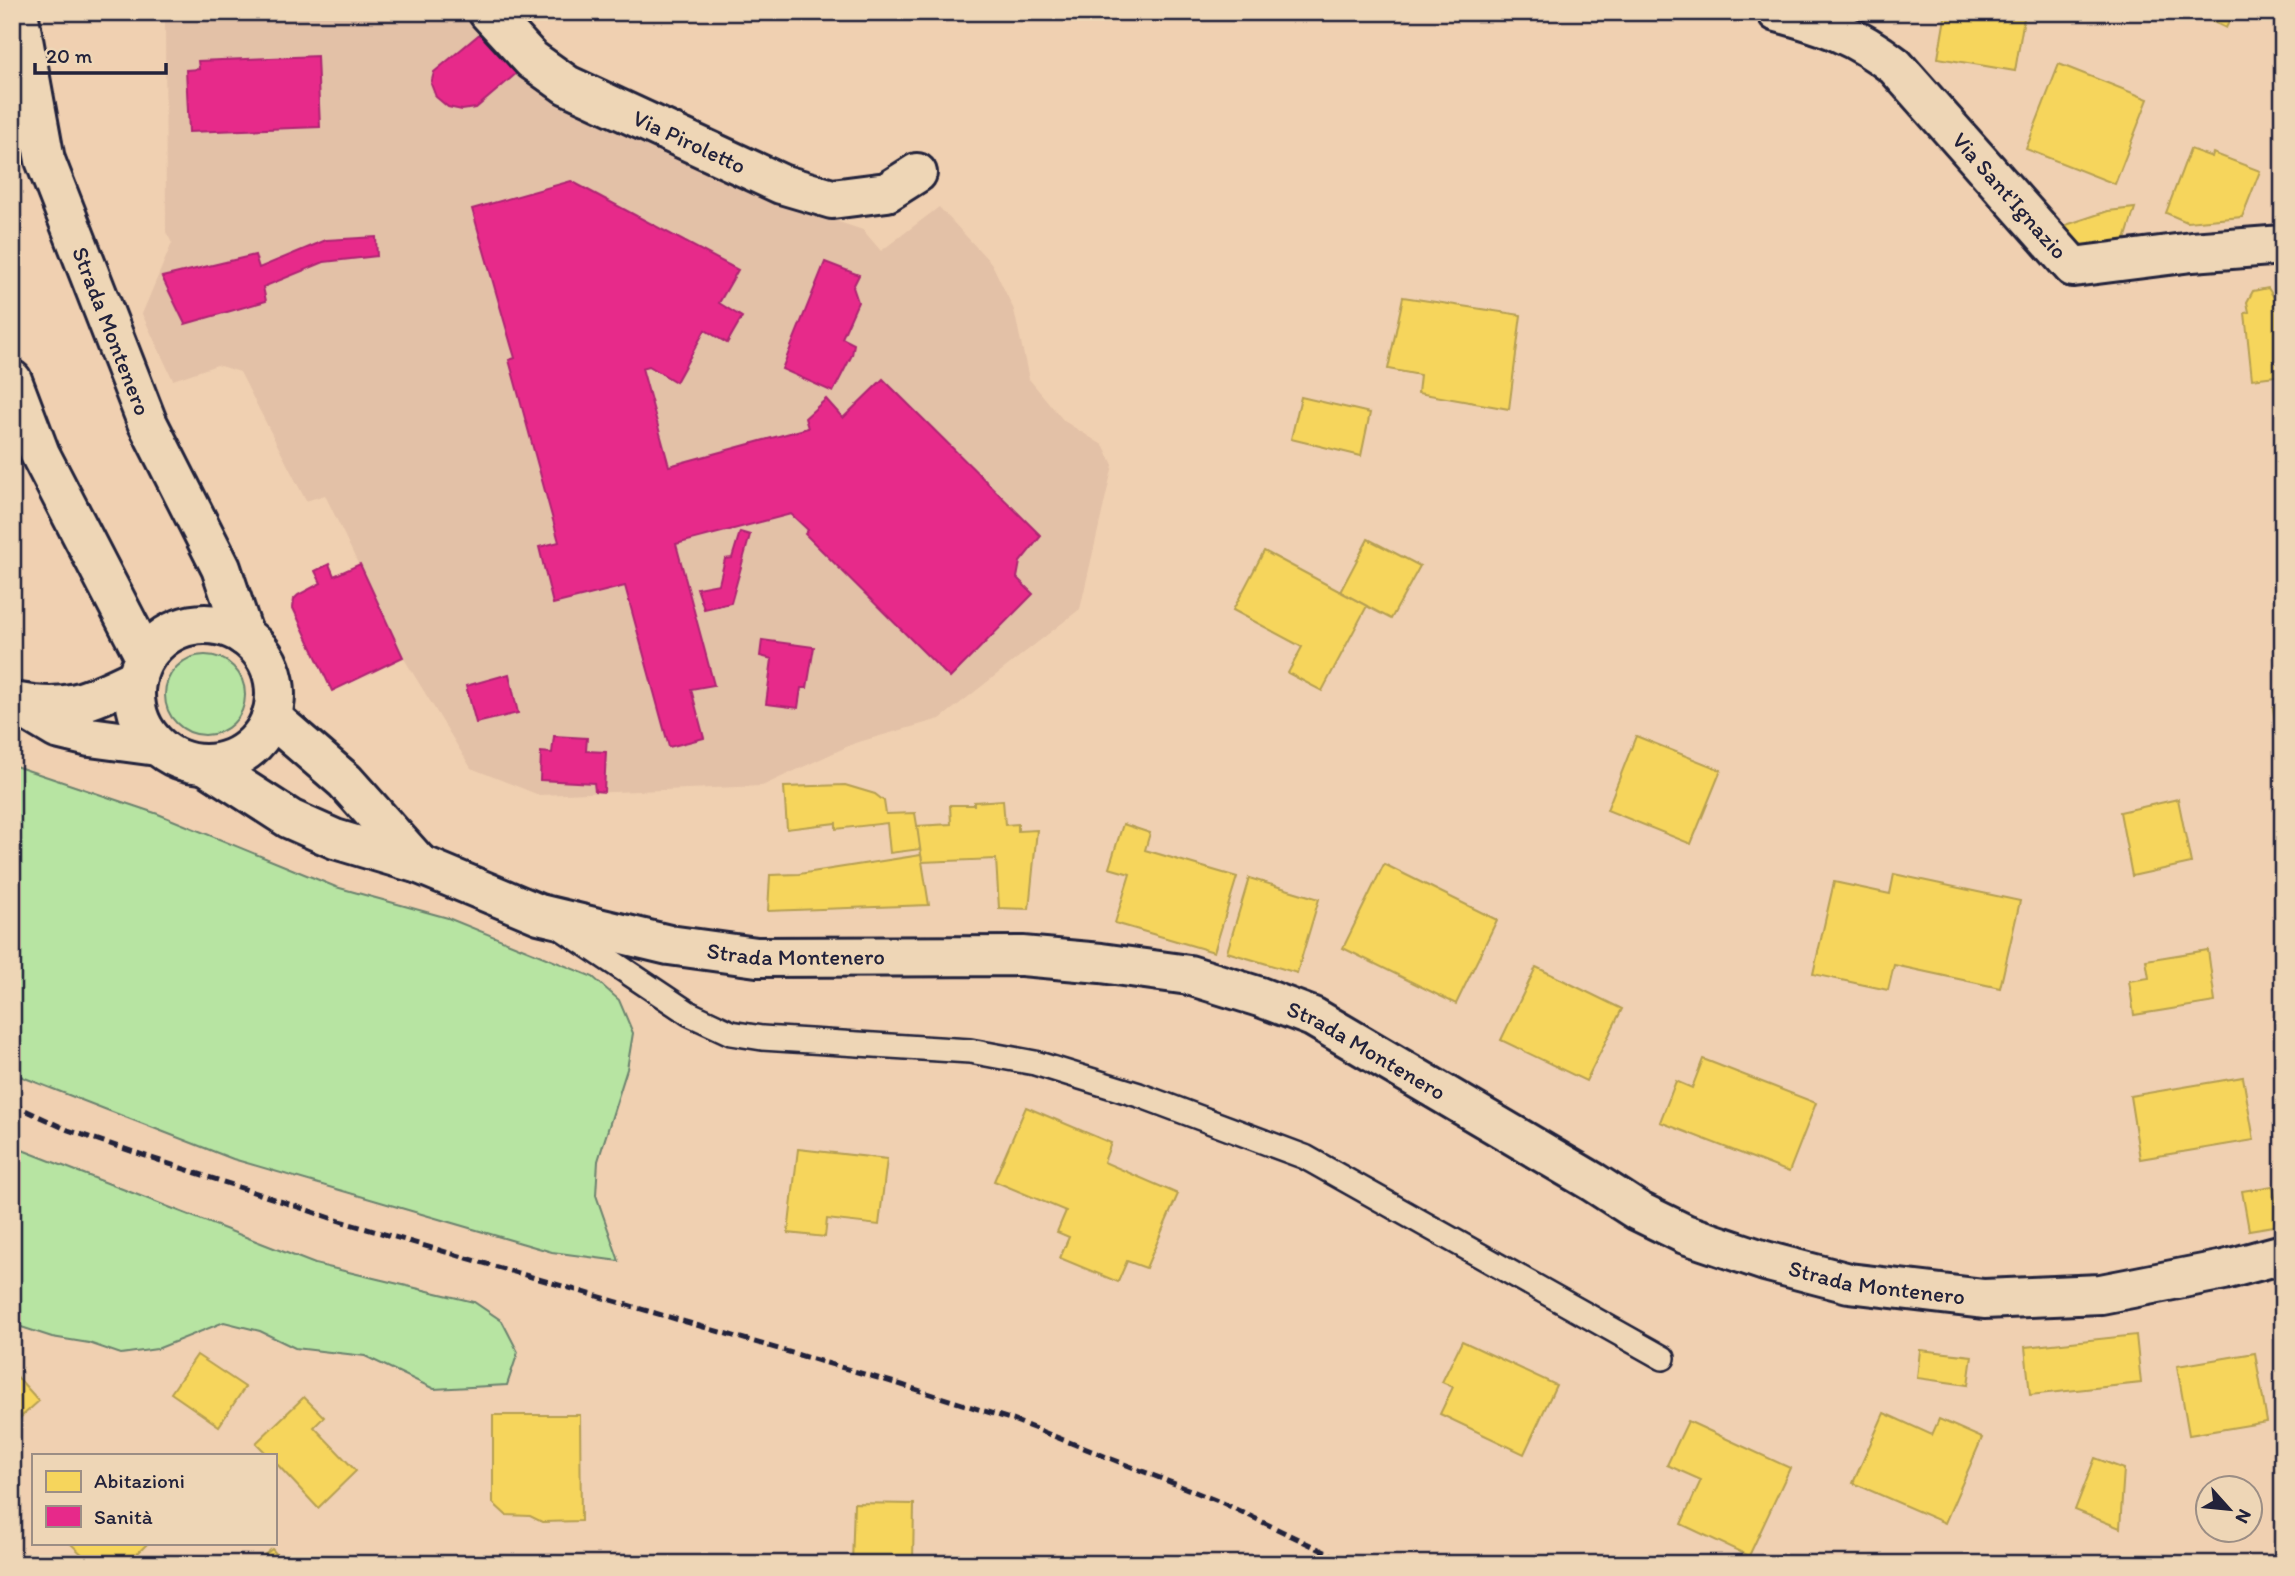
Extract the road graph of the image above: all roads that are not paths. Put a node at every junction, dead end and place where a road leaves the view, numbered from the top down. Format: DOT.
graph roads {
  1 [pos="16,12"];
  2 [pos="488,12"];
  3 [pos="1777,12"];
  4 [pos="12,26"];
  5 [pos="917,173"];
  6 [pos="2283,245"];
  7 [pos="12,380"];
  8 [pos="244,636"];
  9 [pos="141,668"];
  10 [pos="13,702"];
  11 [pos="271,717"];
  12 [pos="157,746"];
  13 [pos="206,765"];
  14 [pos="419,864"];
  15 [pos="539,914"];
  16 [pos="2283,1254"];
  17 [pos="1663,1358"];
  1 -- 4 [label="main road, Strada Montenero"];
  1 -- 8 [label="main road, Strada Montenero"];
  2 -- 5 [label="main road, Via Piroletto"];
  3 -- 6 [label="main road, Via Sant'Ignazio"];
  7 -- 9 [label="main road"];
  8 -- 9 [label="main road"];
  8 -- 11 [label="main road"];
  9 -- 10 [label="main road"];
  9 -- 12 [label="main road"];
  10 -- 12 [label="main road"];
  11 -- 13 [label="main road"];
  11 -- 14 [label="main road, Strada Montenero"];
  12 -- 13 [label="main road"];
  13 -- 14 [label="main road, Strada Montenero"];
  14 -- 15 [label="main road, Strada Montenero"];
  15 -- 16 [label="main road, Strada Montenero"];
  15 -- 17 [label="lane"];
}
